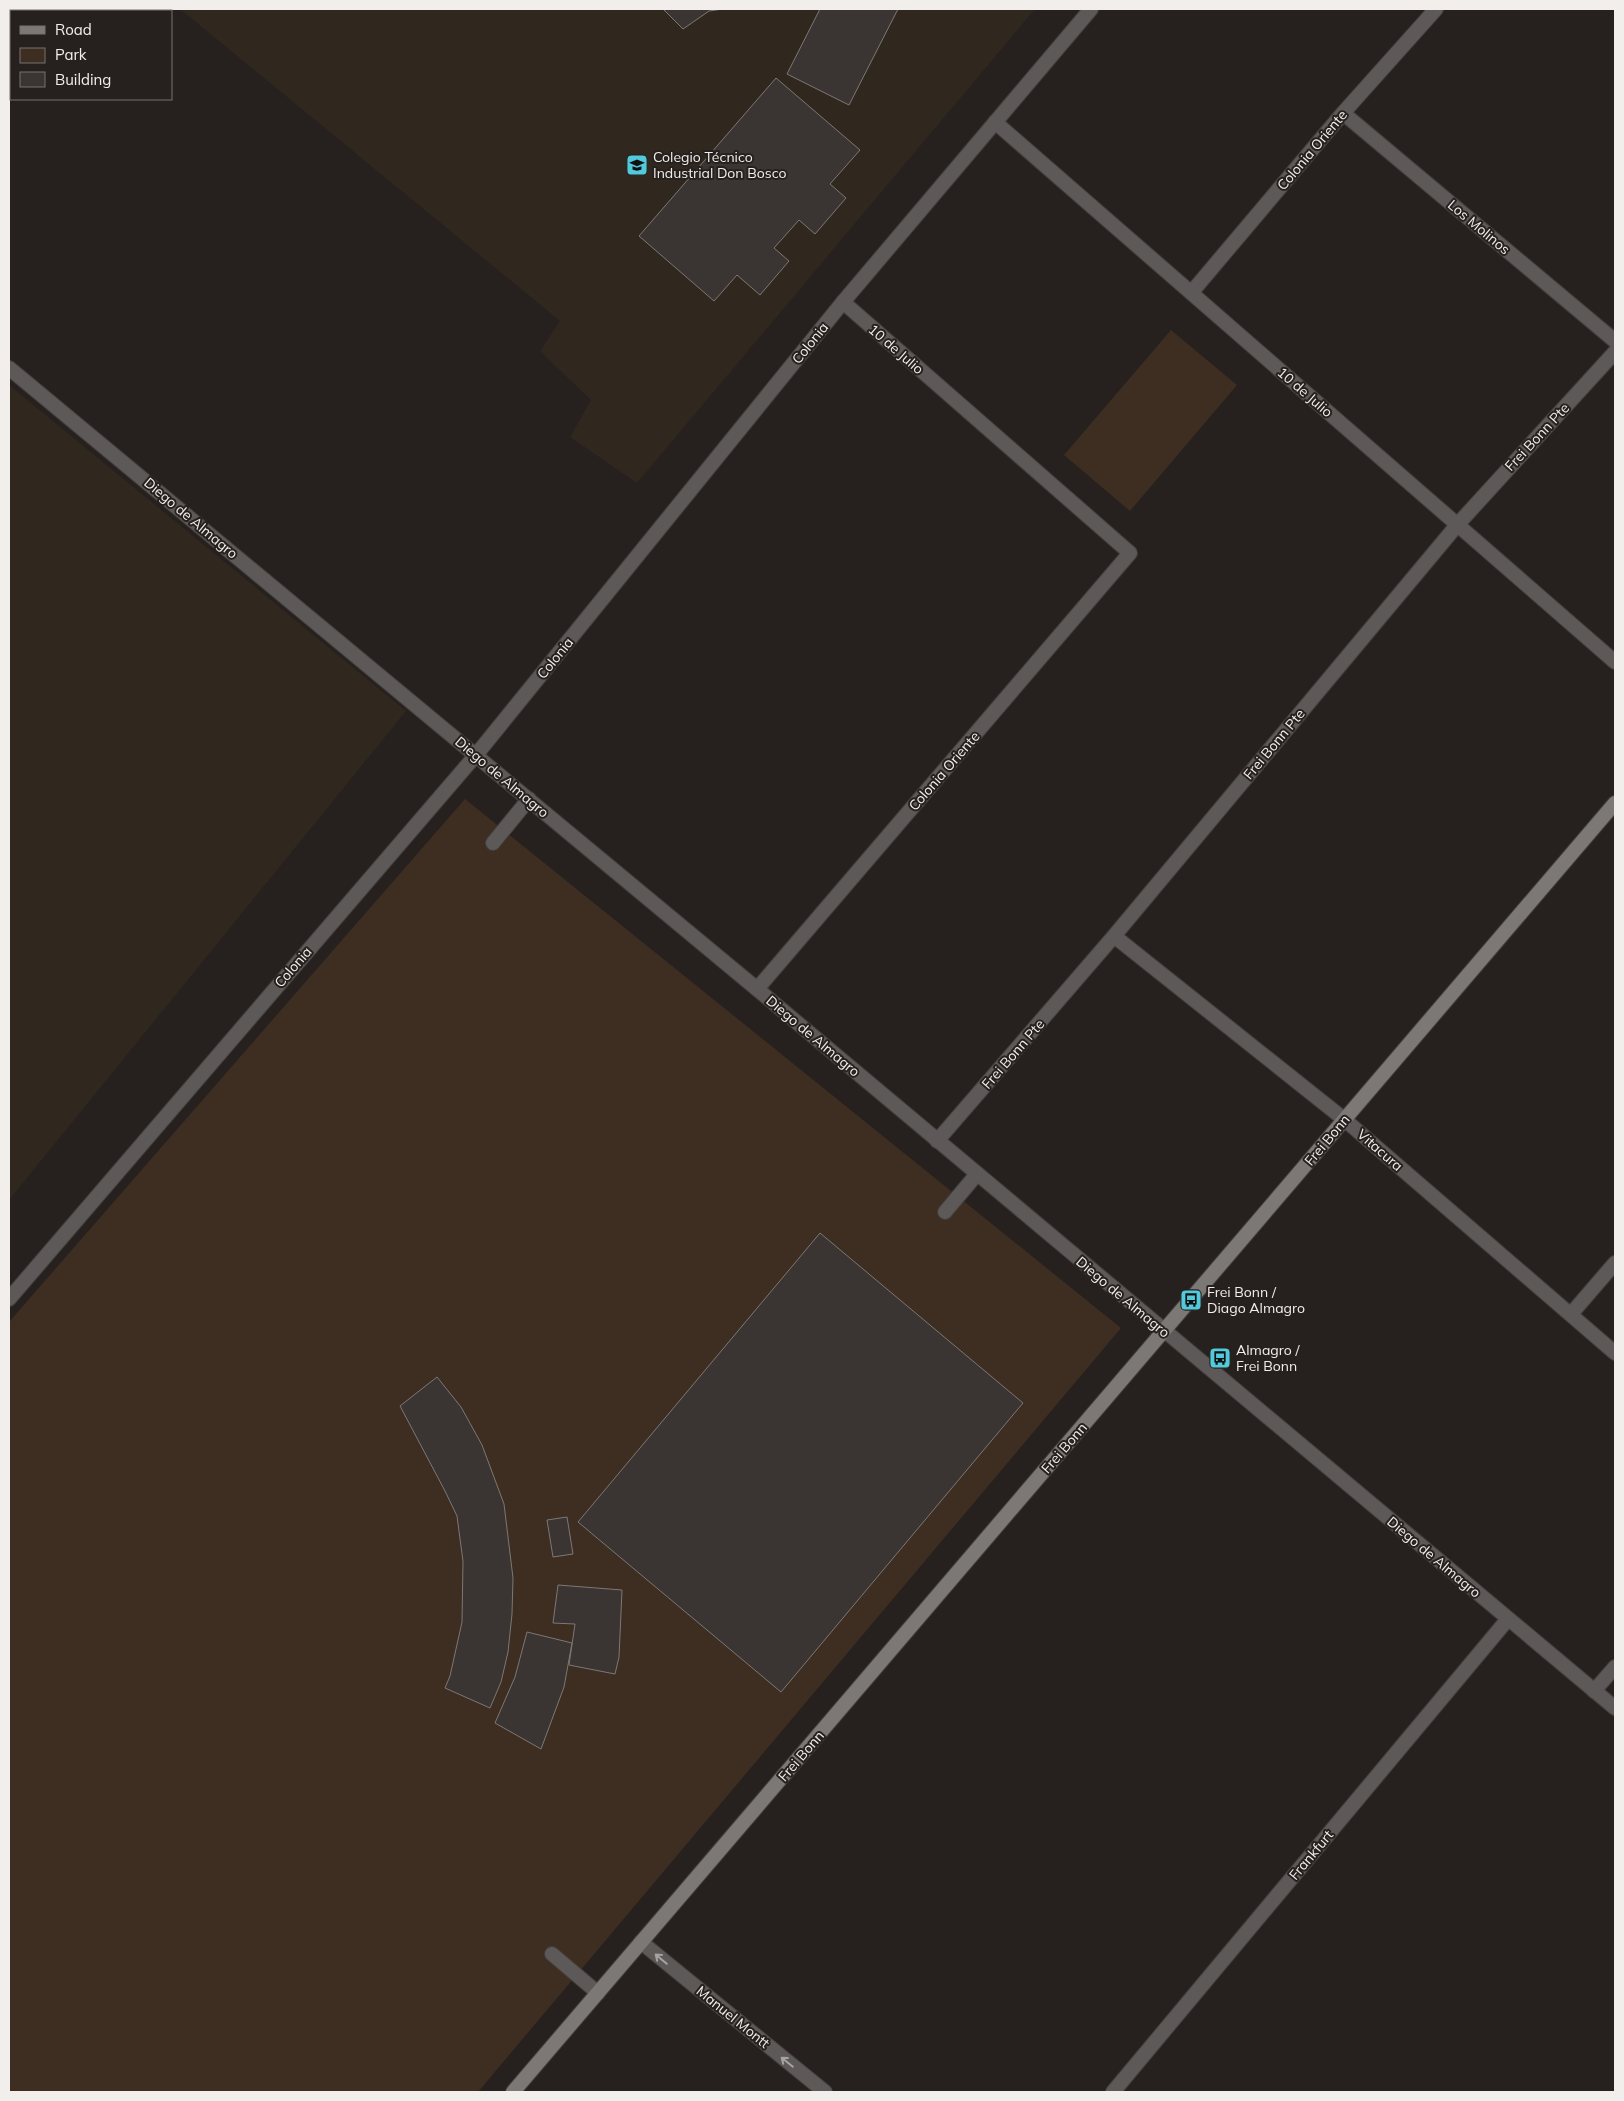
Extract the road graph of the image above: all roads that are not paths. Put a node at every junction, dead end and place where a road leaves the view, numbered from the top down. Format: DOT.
graph roads {
  1 [pos="1091,9"];
  2 [pos="1436,9"];
  3 [pos="1343,113"];
  4 [pos="995,122"];
  5 [pos="1192,294"];
  6 [pos="843,302"];
  7 [pos="1615,341"];
  8 [pos="1615,352"];
  9 [pos="9,368"];
  10 [pos="1458,524"];
  11 [pos="1130,553"];
  12 [pos="1615,662"];
  13 [pos="476,755"];
  14 [pos="529,799"];
  15 [pos="1615,803"];
  16 [pos="493,842"];
  17 [pos="1114,936"];
  18 [pos="757,989"];
  19 [pos="1345,1120"];
  20 [pos="937,1141"];
  21 [pos="977,1174"];
  22 [pos="945,1212"];
  23 [pos="1615,1263"];
  24 [pos="9,1299"];
  25 [pos="1571,1314"];
  26 [pos="1164,1331"];
  27 [pos="1615,1353"];
  28 [pos="1508,1618"];
  29 [pos="1615,1667"];
  30 [pos="1594,1691"];
  31 [pos="1615,1708"];
  32 [pos="641,1942"];
  33 [pos="552,1954"];
  34 [pos="598,1993"];
  35 [pos="513,2092"];
  36 [pos="825,2092"];
  37 [pos="1114,2092"];
  1 -- 4 [label="street, Colonia"];
  2 -- 3 [label="street, Colonia Oriente"];
  3 -- 5 [label="street, Colonia Oriente"];
  3 -- 7 [label="street, Los Molinos"];
  4 -- 5 [label="street, 10 de Julio"];
  4 -- 6 [label="street, Colonia"];
  5 -- 10 [label="street, 10 de Julio"];
  6 -- 11 [label="street, 10 de Julio"];
  6 -- 13 [label="street, Colonia"];
  8 -- 10 [label="street, Frei Bonn Pte"];
  9 -- 13 [label="street, Diego de Almagro"];
  10 -- 12 [label="street, 10 de Julio"];
  10 -- 17 [label="street, Frei Bonn Pte"];
  11 -- 18 [label="street, Colonia Oriente"];
  13 -- 14 [label="street, Diego de Almagro"];
  13 -- 24 [label="street, Colonia"];
  14 -- 16 [label="street"];
  14 -- 18 [label="street, Diego de Almagro"];
  15 -- 19 [label="main road, Frei Bonn"];
  17 -- 19 [label="street, Vitacura"];
  17 -- 20 [label="street, Frei Bonn Pte"];
  18 -- 20 [label="street, Diego de Almagro"];
  19 -- 25 [label="street, Vitacura"];
  19 -- 26 [label="main road, Frei Bonn"];
  20 -- 21 [label="street, Diego de Almagro"];
  21 -- 22 [label="street"];
  21 -- 26 [label="street, Diego de Almagro"];
  23 -- 25 [label="street"];
  25 -- 27 [label="street, Vitacura"];
  26 -- 28 [label="street, Diego de Almagro"];
  26 -- 32 [label="main road, Frei Bonn"];
  28 -- 30 [label="street, Diego de Almagro"];
  28 -- 37 [label="street, Frankfurt"];
  29 -- 30 [label="street"];
  30 -- 31 [label="street, Diego de Almagro"];
  32 -- 34 [label="main road, Frei Bonn"];
  36 -- 32 [label="street, Manuel Montt, one-way"];
  33 -- 34 [label="street"];
  34 -- 35 [label="main road, Frei Bonn"];
}
